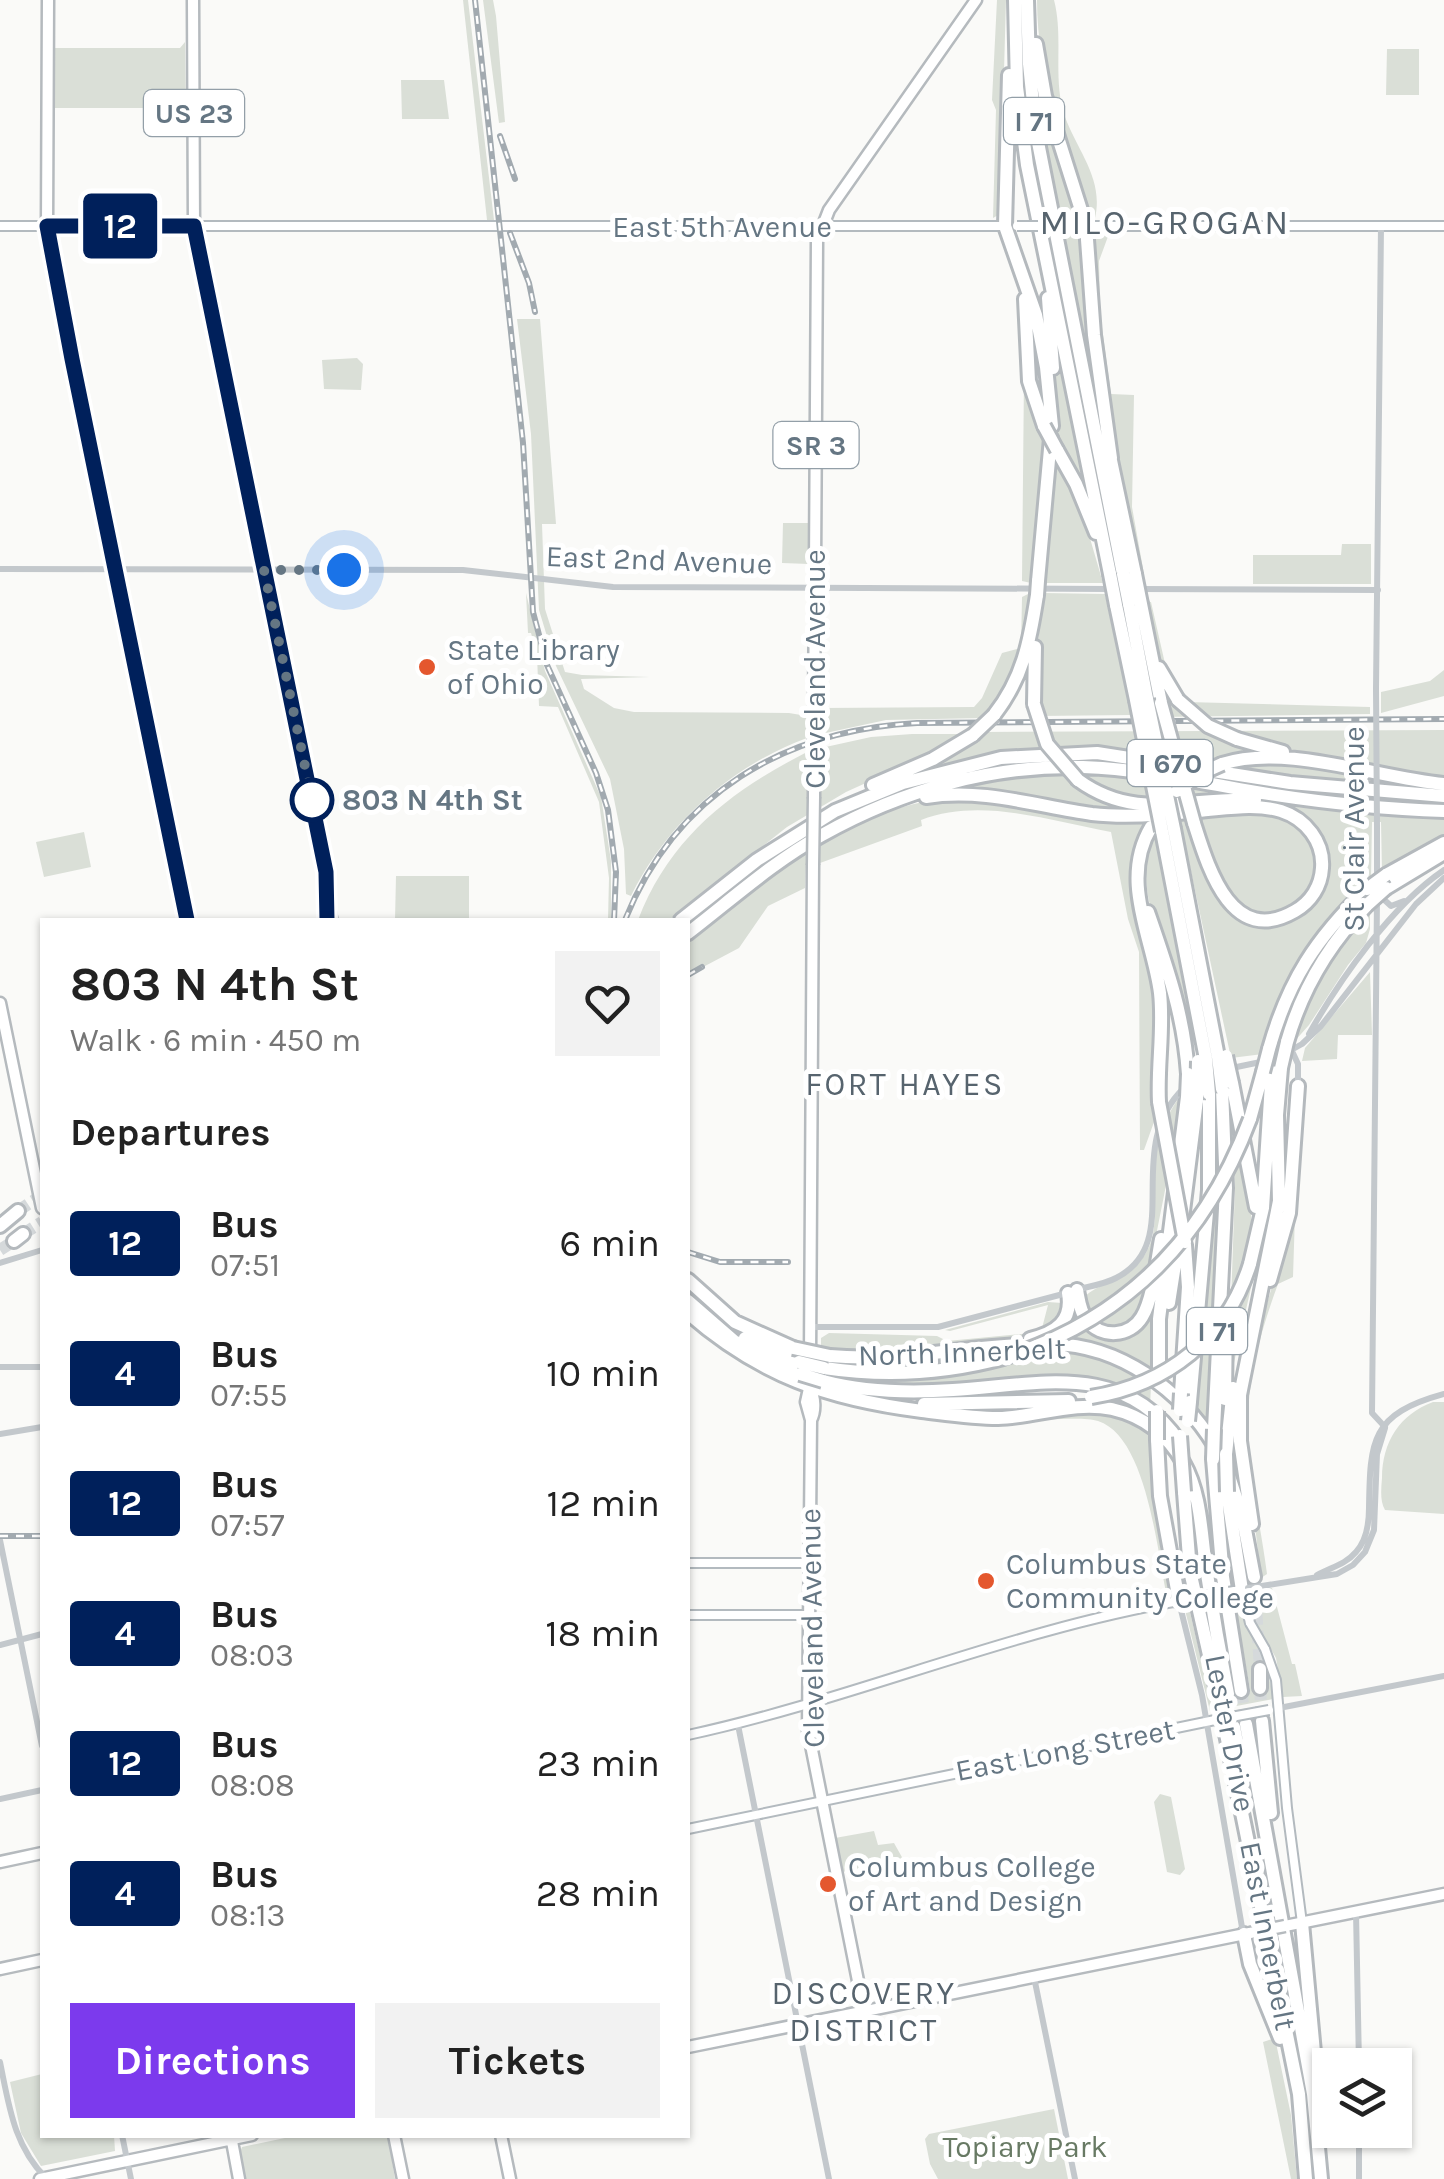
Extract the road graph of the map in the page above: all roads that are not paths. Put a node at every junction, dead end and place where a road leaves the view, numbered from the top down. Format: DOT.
graph roads {
  1 [pos="48,0"];
  2 [pos="193,0"];
  3 [pos="976,0"];
  4 [pos="1014,0"];
  5 [pos="1027,5"];
  6 [pos="1014,34"];
  7 [pos="0,226"];
  8 [pos="47,226"];
  9 [pos="194,226"];
  10 [pos="1011,226"];
  11 [pos="1082,226"];
  12 [pos="1381,226"];
  13 [pos="1444,226"];
  14 [pos="821,227"];
  15 [pos="1048,233"];
  16 [pos="1048,426"];
  17 [pos="1111,458"];
  18 [pos="1106,556"];
  19 [pos="0,569"];
  20 [pos="115,569"];
  21 [pos="264,570"];
  22 [pos="1123,574"];
  23 [pos="815,588"];
  24 [pos="1037,588"];
  25 [pos="1378,590"];
  26 [pos="1129,604"];
  27 [pos="1147,631"];
  28 [pos="1148,701"];
  29 [pos="1334,766"];
  30 [pos="1444,784"];
  31 [pos="1444,796"];
  32 [pos="1392,809"];
  33 [pos="835,811"];
  34 [pos="1444,811"];
  35 [pos="866,812"];
  36 [pos="1163,829"];
  37 [pos="1444,844"];
  38 [pos="1444,853"];
  39 [pos="1444,870"];
  40 [pos="1444,878"];
  41 [pos="1379,886"];
  42 [pos="1413,895"];
  43 [pos="328,915"];
  44 [pos="186,918"];
  45 [pos="684,918"];
  46 [pos="690,931"];
  47 [pos="1376,939"];
  48 [pos="1376,954"];
  49 [pos="0,1003"];
  50 [pos="1305,1041"];
  51 [pos="1281,1048"];
  52 [pos="1212,1058"];
  53 [pos="1272,1069"];
  54 [pos="1298,1086"];
  55 [pos="1210,1093"];
  56 [pos="1278,1150"];
  57 [pos="1177,1168"];
  58 [pos="40,1198"];
  59 [pos="19,1215"];
  60 [pos="0,1229"];
  61 [pos="1224,1232"];
  62 [pos="40,1251"];
  63 [pos="0,1264"];
  64 [pos="1250,1264"];
  65 [pos="690,1282"];
  66 [pos="1072,1291"];
  67 [pos="690,1295"];
  68 [pos="690,1303"];
  69 [pos="690,1315"];
  70 [pos="810,1327"];
  71 [pos="1195,1351"];
  72 [pos="959,1352"];
  73 [pos="1246,1354"];
  74 [pos="793,1360"];
  75 [pos="0,1367"];
  76 [pos="40,1367"];
  77 [pos="830,1369"];
  78 [pos="1159,1375"];
  79 [pos="810,1388"];
  80 [pos="850,1394"];
  81 [pos="1444,1394"];
  82 [pos="1185,1407"];
  83 [pos="40,1427"];
  84 [pos="1385,1427"];
  85 [pos="0,1434"];
  86 [pos="1184,1444"];
  87 [pos="1219,1455"];
  88 [pos="0,1541"];
  89 [pos="690,1563"];
  90 [pos="807,1563"];
  91 [pos="1207,1576"];
  92 [pos="1248,1586"];
  93 [pos="1183,1600"];
  94 [pos="807,1615"];
  95 [pos="690,1616"];
  96 [pos="40,1634"];
  97 [pos="21,1638"];
  98 [pos="0,1645"];
  99 [pos="1260,1669"];
  100 [pos="1444,1676"];
  101 [pos="1260,1688"];
  102 [pos="1229,1694"];
  103 [pos="807,1704"];
  104 [pos="1270,1713"];
  105 [pos="738,1724"];
  106 [pos="1226,1724"];
  107 [pos="690,1735"];
  108 [pos="40,1736"];
  109 [pos="40,1790"];
  110 [pos="0,1799"];
  111 [pos="822,1800"];
  112 [pos="756,1814"];
  113 [pos="690,1829"];
  114 [pos="40,1853"];
  115 [pos="0,1862"];
  116 [pos="1444,1894"];
  117 [pos="1279,1905"];
  118 [pos="1356,1912"];
  119 [pos="1300,1923"];
  120 [pos="1247,1934"];
  121 [pos="40,1960"];
  122 [pos="0,1969"];
  123 [pos="1034,1977"];
  124 [pos="864,2012"];
  125 [pos="798,2025"];
  126 [pos="690,2047"];
  127 [pos="1314,2048"];
  128 [pos="1360,2048"];
  129 [pos="0,2062"];
  130 [pos="1294,2067"];
  131 [pos="1312,2096"];
  132 [pos="123,2138"];
  133 [pos="226,2138"];
  134 [pos="231,2138"];
  135 [pos="395,2138"];
  136 [pos="502,2138"];
  137 [pos="1319,2148"];
  138 [pos="1359,2148"];
  139 [pos="127,2160"];
  140 [pos="44,2178"];
  141 [pos="131,2179"];
  142 [pos="240,2179"];
  143 [pos="403,2179"];
  144 [pos="510,2179"];
  145 [pos="829,2179"];
  146 [pos="1075,2179"];
  147 [pos="1306,2179"];
  148 [pos="1321,2179"];
  149 [pos="1359,2179"];
  1 -- 8 [label="main road"];
  2 -- 9 [label="main road, US 23"];
  3 -- 14 [label="main road, Cleveland Avenue / SR 3"];
  4 -- 6 [label="highway, I 71"];
  5 -- 11 [label="highway"];
  5 -- 15 [label="highway, I 71"];
  6 -- 10 [label="highway"];
  6 -- 15 [label="highway, I 71"];
  7 -- 8 [label="main road, East 5th Avenue"];
  8 -- 9 [label="main road, East 5th Avenue"];
  8 -- 20 [label="main road"];
  9 -- 14 [label="main road, East 5th Avenue"];
  9 -- 21 [label="main road, US 23"];
  10 -- 11 [label="main road, East 5th Avenue, bridge"];
  10 -- 14 [label="main road, East 5th Avenue"];
  10 -- 16 [label="highway"];
  11 -- 12 [label="main road, East 5th Avenue"];
  11 -- 17 [label="highway"];
  12 -- 13 [label="main road, East 5th Avenue"];
  12 -- 25 [label="street, St Clair Avenue"];
  14 -- 23 [label="main road, Cleveland Avenue / SR 3"];
  15 -- 16 [label="highway"];
  15 -- 17 [label="highway"];
  15 -- 18 [label="highway, I 71"];
  15 -- 22 [label="highway, I 71"];
  16 -- 18 [label="highway, bridge"];
  16 -- 24 [label="highway"];
  17 -- 22 [label="highway"];
  18 -- 22 [label="highway, I 71"];
  19 -- 20 [label="street, East 2nd Avenue"];
  20 -- 21 [label="street, East 2nd Avenue"];
  20 -- 44 [label="main road"];
  21 -- 23 [label="street, East 2nd Avenue"];
  21 -- 43 [label="main road, US 23"];
  22 -- 26 [label="highway, bridge"];
  22 -- 26 [label="highway, I 71, bridge"];
  23 -- 25 [label="street, East 2nd Avenue"];
  23 -- 70 [label="main road, Cleveland Avenue / SR 3, bridge"];
  24 -- 32 [label="highway, bridge"];
  24 -- 33 [label="highway, bridge"];
  25 -- 41 [label="street, St Clair Avenue, bridge"];
  26 -- 27 [label="highway"];
  26 -- 28 [label="highway, I 71"];
  27 -- 28 [label="highway"];
  27 -- 29 [label="highway, bridge"];
  28 -- 35 [label="highway, bridge"];
  28 -- 36 [label="highway, I 71, bridge"];
  29 -- 30 [label="highway"];
  29 -- 36 [label="highway, bridge"];
  31 -- 33 [label="highway, I 670"];
  32 -- 34 [label="highway"];
  32 -- 35 [label="highway"];
  33 -- 45 [label="highway, I 670"];
  35 -- 46 [label="highway"];
  36 -- 52 [label="highway, I 71"];
  36 -- 52 [label="highway, I 71"];
  36 -- 55 [label="highway, bridge"];
  36 -- 82 [label="highway, bridge"];
  37 -- 41 [label="highway"];
  38 -- 41 [label="highway"];
  39 -- 42 [label="street"];
  40 -- 48 [label="street"];
  41 -- 42 [label="street"];
  41 -- 47 [label="street, St Clair Avenue"];
  41 -- 51 [label="highway, bridge"];
  41 -- 51 [label="highway"];
  42 -- 47 [label="street"];
  47 -- 48 [label="street, St Clair Avenue"];
  47 -- 50 [label="street"];
  48 -- 50 [label="street"];
  48 -- 84 [label="street, St Clair Avenue"];
  49 -- 58 [label="main road"];
  50 -- 51 [label="street"];
  51 -- 53 [label="highway, bridge"];
  51 -- 54 [label="street"];
  51 -- 66 [label="street"];
  52 -- 55 [label="highway, I 71, bridge"];
  52 -- 55 [label="highway, bridge"];
  53 -- 56 [label="highway"];
  53 -- 64 [label="highway"];
  53 -- 77 [label="highway, bridge"];
  54 -- 73 [label="highway"];
  55 -- 57 [label="highway"];
  55 -- 61 [label="highway, I 71"];
  55 -- 64 [label="highway"];
  55 -- 71 [label="highway, I 71"];
  55 -- 78 [label="highway"];
  56 -- 73 [label="highway"];
  56 -- 87 [label="highway"];
  57 -- 66 [label="highway"];
  57 -- 78 [label="highway"];
  59 -- 60 [label="highway"];
  61 -- 87 [label="highway, I 71, bridge"];
  61 -- 87 [label="highway"];
  62 -- 63 [label="street"];
  64 -- 71 [label="highway, bridge"];
  65 -- 74 [label="highway, North Innerbelt"];
  66 -- 70 [label="street"];
  66 -- 72 [label="highway"];
  67 -- 74 [label="highway"];
  68 -- 74 [label="highway, North Innerbelt"];
  69 -- 79 [label="highway"];
  70 -- 79 [label="main road, Cleveland Avenue / SR 3"];
  71 -- 80 [label="highway, bridge"];
  71 -- 82 [label="highway, I 71"];
  72 -- 77 [label="highway, North Innerbelt"];
  72 -- 87 [label="highway, North Innerbelt"];
  73 -- 92 [label="highway"];
  74 -- 77 [label="highway, North Innerbelt, bridge"];
  74 -- 77 [label="highway, North Innerbelt, bridge"];
  75 -- 76 [label="street"];
  77 -- 80 [label="highway, North Innerbelt"];
  78 -- 93 [label="highway, bridge"];
  79 -- 80 [label="highway"];
  79 -- 90 [label="main road, Cleveland Avenue / SR 3"];
  80 -- 86 [label="highway, North Innerbelt"];
  80 -- 91 [label="highway"];
  81 -- 84 [label="street"];
  82 -- 86 [label="highway, I 71"];
  83 -- 85 [label="street"];
  84 -- 92 [label="street"];
  86 -- 91 [label="highway"];
  86 -- 102 [label="highway, I 71, bridge"];
  87 -- 92 [label="highway, bridge"];
  87 -- 92 [label="highway"];
  87 -- 102 [label="highway, I 71"];
  88 -- 97 [label="street"];
  89 -- 90 [label="main road"];
  90 -- 94 [label="main road, Cleveland Avenue / SR 3"];
  91 -- 102 [label="highway"];
  92 -- 93 [label="main road, bridge"];
  92 -- 104 [label="main road, bridge"];
  93 -- 103 [label="main road"];
  93 -- 106 [label="street, Lester Drive"];
  94 -- 95 [label="main road"];
  94 -- 103 [label="main road, Cleveland Avenue / SR 3"];
  96 -- 97 [label="street"];
  97 -- 98 [label="street"];
  97 -- 108 [label="street"];
  99 -- 101 [label="highway"];
  100 -- 104 [label="street, East Long Street"];
  103 -- 105 [label="main road"];
  103 -- 111 [label="main road, Cleveland Avenue / SR 3"];
  104 -- 106 [label="main road, East Long Street, bridge"];
  104 -- 117 [label="highway"];
  104 -- 119 [label="main road"];
  105 -- 107 [label="main road"];
  105 -- 112 [label="street"];
  106 -- 111 [label="main road, East Long Street"];
  106 -- 117 [label="highway"];
  106 -- 120 [label="street, Lester Drive"];
  106 -- 130 [label="highway, East Innerbelt"];
  109 -- 110 [label="street"];
  111 -- 112 [label="main road, East Long Street"];
  111 -- 124 [label="main road, Cleveland Avenue"];
  112 -- 113 [label="main road, East Long Street"];
  112 -- 125 [label="street"];
  114 -- 115 [label="main road"];
  116 -- 118 [label="main road"];
  117 -- 131 [label="highway"];
  118 -- 119 [label="main road"];
  118 -- 128 [label="street"];
  119 -- 120 [label="main road, bridge"];
  119 -- 127 [label="highway"];
  120 -- 123 [label="main road"];
  120 -- 130 [label="highway"];
  121 -- 122 [label="main road"];
  123 -- 124 [label="main road"];
  123 -- 146 [label="street"];
  124 -- 125 [label="main road"];
  125 -- 126 [label="main road"];
  125 -- 145 [label="street"];
  129 -- 140 [label="street"];
  130 -- 147 [label="highway, East Innerbelt"];
  132 -- 139 [label="street"];
  133 -- 139 [label="main road"];
  134 -- 142 [label="main road"];
  135 -- 143 [label="main road"];
  136 -- 144 [label="main road"];
  137 -- 148 [label="highway"];
  138 -- 149 [label="street"];
  139 -- 140 [label="main road"];
  139 -- 141 [label="street"];
}
